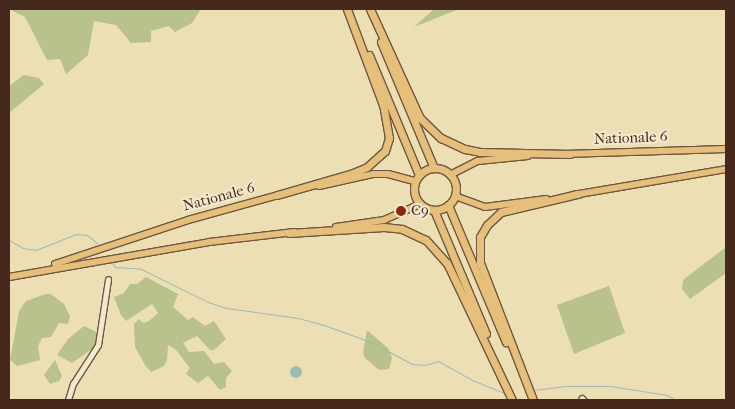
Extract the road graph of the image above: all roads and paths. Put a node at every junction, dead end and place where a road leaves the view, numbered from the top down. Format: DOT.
graph roads {
  1 [pos="348,9"];
  2 [pos="369,9"];
  3 [pos="726,149"];
  4 [pos="570,154"];
  5 [pos="434,168"];
  6 [pos="726,169"];
  7 [pos="450,175"];
  8 [pos="417,178"];
  9 [pos="578,194"];
  10 [pos="277,195"];
  11 [pos="455,196"];
  12 [pos="420,204"];
  13 [pos="448,205"];
  14 [pos="434,210"];
  15 [pos="289,233"];
  16 [pos="35,270"];
  17 [pos="9,276"];
  18 [pos="108,280"];
  19 [pos="68,400"];
  20 [pos="513,400"];
  21 [pos="532,400"];
  1 -- 8 [label="highway"];
  1 -- 10 [label="highway"];
  2 -- 4 [label="highway"];
  2 -- 5 [label="highway"];
  3 -- 4 [label="main road, Nationale 6"];
  4 -- 7 [label="main road, Nationale 6"];
  5 -- 7 [label="highway"];
  5 -- 8 [label="highway"];
  6 -- 9 [label="main road"];
  7 -- 11 [label="highway"];
  8 -- 10 [label="main road, Nationale 6"];
  8 -- 12 [label="highway"];
  9 -- 11 [label="main road"];
  9 -- 21 [label="highway"];
  10 -- 16 [label="main road, Nationale 6"];
  11 -- 13 [label="highway"];
  12 -- 14 [label="highway"];
  12 -- 15 [label="main road, Nationale 6"];
  13 -- 14 [label="highway"];
  13 -- 21 [label="highway"];
  14 -- 20 [label="highway"];
  15 -- 16 [label="main road, Nationale 6"];
  15 -- 20 [label="highway"];
  16 -- 17 [label="main road, Nationale 6"];
  18 -- 19 [label="street"];
}
